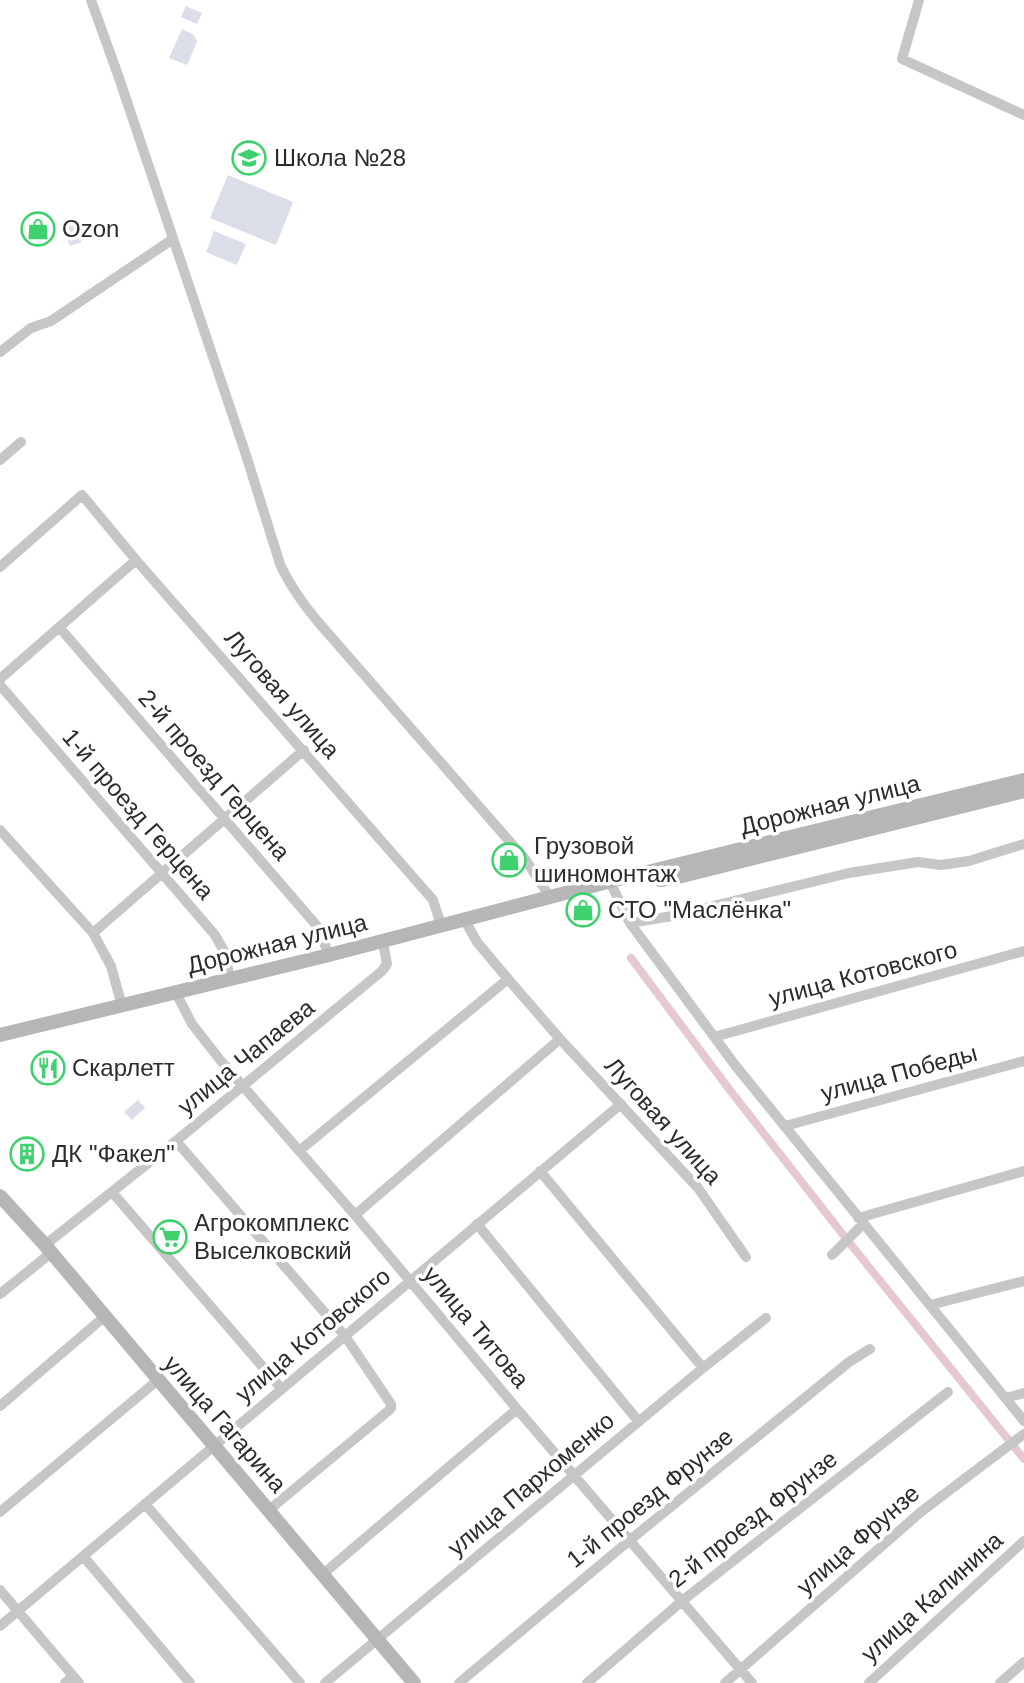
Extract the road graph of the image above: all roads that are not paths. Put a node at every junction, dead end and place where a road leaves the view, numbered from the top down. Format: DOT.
graph roads {
  1 [pos="91,0"];
  2 [pos="919,0"];
  3 [pos="1024,115"];
  4 [pos="173,239"];
  5 [pos="0,352"];
  6 [pos="21,442"];
  7 [pos="0,460"];
  8 [pos="136,560"];
  9 [pos="0,567"];
  10 [pos="59,627"];
  11 [pos="0,679"];
  12 [pos="0,685"];
  13 [pos="304,750"];
  14 [pos="1024,780"];
  15 [pos="1024,791"];
  16 [pos="224,819"];
  17 [pos="0,830"];
  18 [pos="1024,844"];
  19 [pos="161,873"];
  20 [pos="613,888"];
  21 [pos="565,894"];
  22 [pos="550,897"];
  23 [pos="464,919"];
  24 [pos="630,923"];
  25 [pos="441,925"];
  26 [pos="93,933"];
  27 [pos="383,942"];
  28 [pos="1024,951"];
  29 [pos="329,955"];
  30 [pos="230,979"];
  31 [pos="508,979"];
  32 [pos="176,993"];
  33 [pos="122,1006"];
  34 [pos="0,1035"];
  35 [pos="714,1037"];
  36 [pos="560,1039"];
  37 [pos="1024,1061"];
  38 [pos="243,1087"];
  39 [pos="621,1104"];
  40 [pos="785,1126"];
  41 [pos="176,1141"];
  42 [pos="299,1151"];
  43 [pos="540,1171"];
  44 [pos="1024,1171"];
  45 [pos="112,1192"];
  46 [pos="0,1196"];
  47 [pos="355,1215"];
  48 [pos="860,1221"];
  49 [pos="477,1224"];
  50 [pos="48,1249"];
  51 [pos="832,1255"];
  52 [pos="746,1257"];
  53 [pos="1024,1281"];
  54 [pos="411,1282"];
  55 [pos="0,1294"];
  56 [pos="930,1306"];
  57 [pos="104,1317"];
  58 [pos="766,1318"];
  59 [pos="345,1336"];
  60 [pos="870,1349"];
  61 [pos="703,1368"];
  62 [pos="158,1380"];
  63 [pos="281,1388"];
  64 [pos="948,1392"];
  65 [pos="1024,1394"];
  66 [pos="1006,1398"];
  67 [pos="0,1406"];
  68 [pos="517,1409"];
  69 [pos="1024,1421"];
  70 [pos="639,1422"];
  71 [pos="1024,1434"];
  72 [pos="213,1446"];
  73 [pos="575,1475"];
  74 [pos="145,1504"];
  75 [pos="269,1510"];
  76 [pos="0,1512"];
  77 [pos="630,1540"];
  78 [pos="1024,1541"];
  79 [pos="83,1556"];
  80 [pos="323,1574"];
  81 [pos="0,1590"];
  82 [pos="682,1601"];
  83 [pos="18,1612"];
  84 [pos="0,1626"];
  85 [pos="377,1641"];
  86 [pos="1024,1662"];
  87 [pos="741,1670"];
  88 [pos="76,1679"];
  89 [pos="65,1683"];
  90 [pos="190,1683"];
  91 [pos="300,1683"];
  92 [pos="325,1683"];
  93 [pos="414,1683"];
  94 [pos="459,1683"];
  95 [pos="587,1683"];
  96 [pos="724,1683"];
  97 [pos="752,1683"];
  98 [pos="869,1683"];
  99 [pos="1000,1683"];
  1 -- 4 [label="street"];
  2 -- 3 [label="street"];
  4 -- 5 [label="street"];
  4 -- 22 [label="street"];
  6 -- 7 [label="street"];
  8 -- 9 [label="street, Луговая улица"];
  8 -- 10 [label="street"];
  8 -- 13 [label="street, Луговая улица"];
  10 -- 11 [label="street"];
  10 -- 16 [label="street, 2-й проезд Герцена"];
  12 -- 19 [label="street, 1-й проезд Герцена"];
  13 -- 16 [label="street"];
  13 -- 25 [label="street, Луговая улица"];
  14 -- 21 [label="main road, Дорожная улица"];
  15 -- 20 [label="main road, Дорожная улица"];
  16 -- 19 [label="street"];
  16 -- 29 [label="street, 2-й проезд Герцена"];
  17 -- 26 [label="street"];
  18 -- 24 [label="street"];
  19 -- 26 [label="street"];
  19 -- 30 [label="street, 1-й проезд Герцена"];
  20 -- 21 [label="main road, Дорожная улица"];
  20 -- 24 [label="street"];
  21 -- 22 [label="main road, Дорожная улица"];
  22 -- 23 [label="main road, Дорожная улица"];
  23 -- 25 [label="main road, Дорожная улица"];
  23 -- 31 [label="street, Луговая улица"];
  24 -- 35 [label="street"];
  25 -- 27 [label="main road, Дорожная улица"];
  26 -- 33 [label="street"];
  27 -- 29 [label="main road, Дорожная улица"];
  27 -- 38 [label="street, улица Чапаева"];
  28 -- 35 [label="street, улица Котовского"];
  29 -- 30 [label="main road, Дорожная улица"];
  30 -- 32 [label="main road, Дорожная улица"];
  31 -- 36 [label="street, Луговая улица"];
  31 -- 42 [label="street"];
  32 -- 33 [label="main road, Дорожная улица"];
  32 -- 38 [label="street, улица Титова"];
  33 -- 34 [label="main road, Дорожная улица"];
  35 -- 40 [label="street"];
  36 -- 39 [label="street, Луговая улица"];
  36 -- 47 [label="street"];
  37 -- 40 [label="street, улица Победы"];
  38 -- 41 [label="street, улица Чапаева"];
  38 -- 42 [label="street, улица Титова"];
  39 -- 43 [label="street, улица Котовского"];
  39 -- 52 [label="street, Луговая улица"];
  40 -- 48 [label="street"];
  41 -- 45 [label="street, улица Чапаева"];
  41 -- 59 [label="street"];
  42 -- 47 [label="street, улица Титова"];
  43 -- 49 [label="street, улица Котовского"];
  43 -- 61 [label="street"];
  44 -- 48 [label="street"];
  45 -- 50 [label="street, улица Чапаева"];
  45 -- 63 [label="street"];
  46 -- 50 [label="main road, улица Гагарина"];
  47 -- 54 [label="street, улица Титова"];
  48 -- 51 [label="street"];
  48 -- 56 [label="street"];
  49 -- 54 [label="street, улица Котовского"];
  49 -- 70 [label="street"];
  50 -- 55 [label="street, улица Чапаева"];
  50 -- 57 [label="main road, улица Гагарина"];
  53 -- 56 [label="street"];
  54 -- 59 [label="street, улица Котовского"];
  54 -- 68 [label="street, улица Титова"];
  56 -- 66 [label="street"];
  57 -- 62 [label="main road, улица Гагарина"];
  57 -- 67 [label="street"];
  58 -- 61 [label="street, улица Пархоменко"];
  59 -- 63 [label="street, улица Котовского"];
  59 -- 75 [label="street"];
  60 -- 77 [label="street, 1-й проезд Фрунзе"];
  61 -- 70 [label="street, улица Пархоменко"];
  62 -- 72 [label="main road, улица Гагарина"];
  62 -- 76 [label="street"];
  63 -- 72 [label="street, улица Котовского"];
  64 -- 82 [label="street, 2-й проезд Фрунзе"];
  65 -- 66 [label="street"];
  66 -- 69 [label="street"];
  68 -- 73 [label="street, улица Титова"];
  68 -- 80 [label="street"];
  70 -- 73 [label="street, улица Пархоменко"];
  71 -- 87 [label="street, улица Фрунзе"];
  72 -- 74 [label="street, улица Котовского"];
  72 -- 75 [label="main road, улица Гагарина"];
  73 -- 77 [label="street, улица Титова"];
  73 -- 85 [label="street, улица Пархоменко"];
  74 -- 79 [label="street, улица Котовского"];
  74 -- 91 [label="street"];
  75 -- 80 [label="main road, улица Гагарина"];
  77 -- 82 [label="street, улица Титова"];
  77 -- 94 [label="street, 1-й проезд Фрунзе"];
  78 -- 98 [label="street, улица Калинина"];
  79 -- 83 [label="street, улица Котовского"];
  79 -- 90 [label="street"];
  80 -- 85 [label="main road, улица Гагарина"];
  81 -- 83 [label="street"];
  82 -- 87 [label="street, улица Титова"];
  82 -- 95 [label="street, 2-й проезд Фрунзе"];
  83 -- 84 [label="street, улица Котовского"];
  83 -- 88 [label="street"];
  85 -- 92 [label="street, улица Пархоменко"];
  85 -- 93 [label="main road, улица Гагарина"];
  86 -- 99 [label="street"];
  87 -- 96 [label="street, улица Фрунзе"];
  87 -- 97 [label="street, улица Титова"];
  88 -- 89 [label="street"];
}
